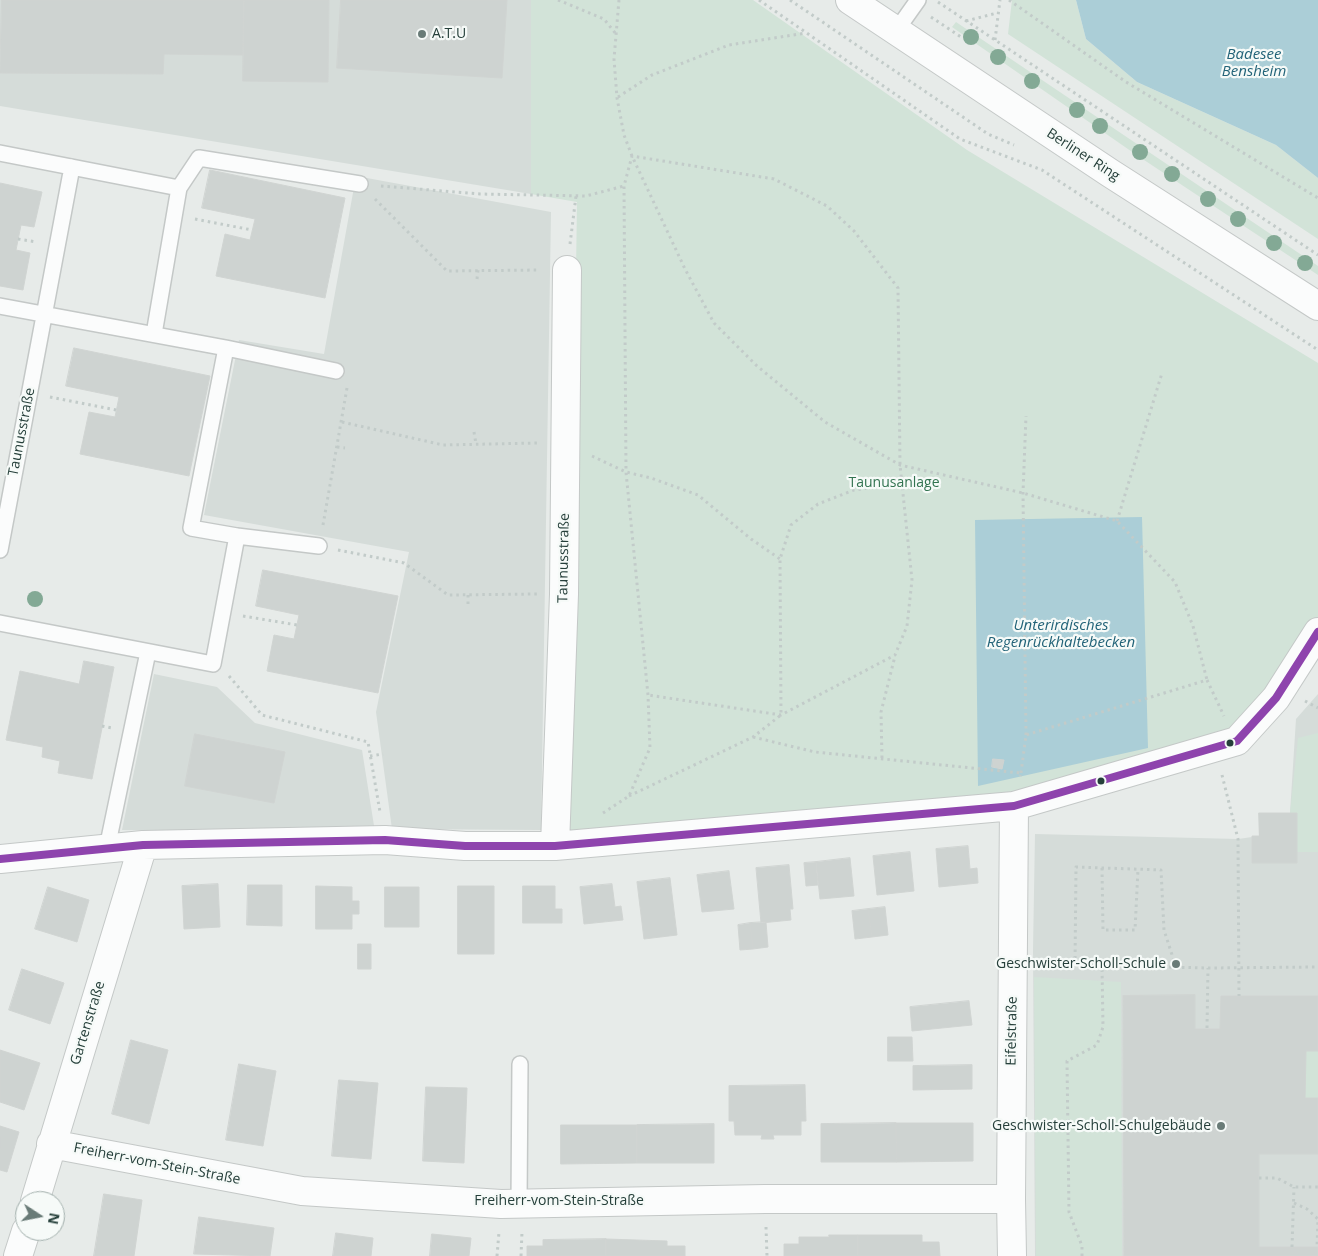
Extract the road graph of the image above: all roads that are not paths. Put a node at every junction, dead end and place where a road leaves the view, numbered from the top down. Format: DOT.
graph roads {
  1 [pos="850,0"];
  2 [pos="918,0"];
  3 [pos="896,31"];
  4 [pos="0,153"];
  5 [pos="72,166"];
  6 [pos="360,184"];
  7 [pos="179,188"];
  8 [pos="567,270"];
  9 [pos="0,306"];
  10 [pos="1318,306"];
  11 [pos="44,314"];
  12 [pos="154,334"];
  13 [pos="226,348"];
  14 [pos="336,371"];
  15 [pos="2,531"];
  16 [pos="238,536"];
  17 [pos="319,546"];
  18 [pos="0,550"];
  19 [pos="0,623"];
  20 [pos="1318,632"];
  21 [pos="148,652"];
  22 [pos="1014,806"];
  23 [pos="143,845"];
  24 [pos="555,846"];
  25 [pos="108,848"];
  26 [pos="0,859"];
  27 [pos="520,1064"];
  28 [pos="51,1144"];
  29 [pos="37,1191"];
  30 [pos="1010,1198"];
  31 [pos="519,1204"];
  32 [pos="23,1241"];
  33 [pos="18,1256"];
  34 [pos="1012,1256"];
  1 -- 3 [label="street, Berliner Ring"];
  2 -- 3 [label="lane"];
  3 -- 10 [label="street, Berliner Ring"];
  4 -- 5 [label="lane"];
  5 -- 7 [label="lane"];
  5 -- 11 [label="lane, Taunusstraße"];
  6 -- 7 [label="lane"];
  7 -- 12 [label="lane"];
  8 -- 24 [label="street, Taunusstraße"];
  9 -- 11 [label="lane"];
  11 -- 12 [label="lane"];
  11 -- 15 [label="lane, Taunusstraße"];
  12 -- 13 [label="lane"];
  13 -- 14 [label="lane"];
  13 -- 16 [label="lane"];
  15 -- 18 [label="lane, Taunusstraße"];
  16 -- 17 [label="lane"];
  16 -- 21 [label="lane"];
  19 -- 21 [label="lane"];
  20 -- 22 [label="street"];
  21 -- 25 [label="lane"];
  22 -- 24 [label="street"];
  22 -- 30 [label="street, Eifelstraße"];
  23 -- 24 [label="street"];
  23 -- 25 [label="street"];
  23 -- 28 [label="street, Gartenstraße"];
  25 -- 26 [label="street"];
  27 -- 31 [label="lane"];
  28 -- 29 [label="street, Gartenstraße"];
  28 -- 31 [label="street, Freiherr-vom-Stein-Straße"];
  30 -- 31 [label="street, Freiherr-vom-Stein-Straße"];
  30 -- 34 [label="street, Eifelstraße"];
  32 -- 33 [label="street"];
}
